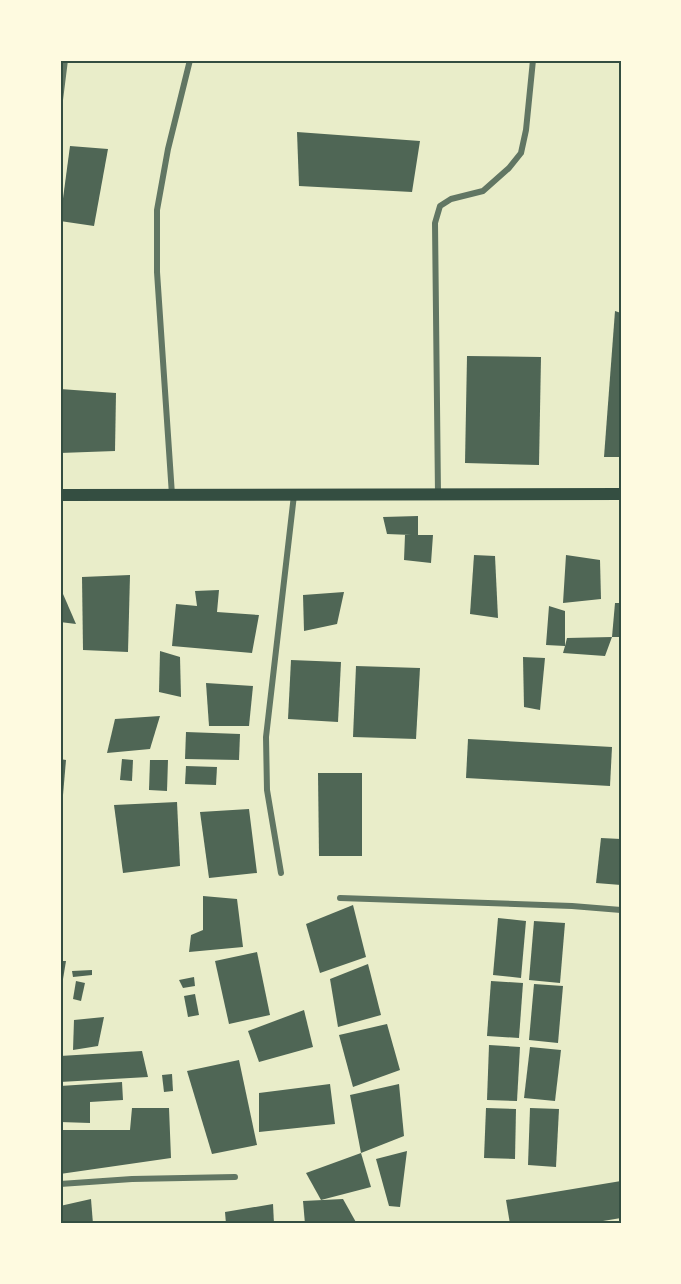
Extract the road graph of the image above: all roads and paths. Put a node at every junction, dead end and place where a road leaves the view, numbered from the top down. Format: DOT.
graph roads {
  1 [pos="65,60"];
  2 [pos="190,60"];
  3 [pos="533,60"];
  4 [pos="60,100"];
  5 [pos="294,494"];
  6 [pos="438,494"];
  7 [pos="621,494"];
  8 [pos="60,495"];
  9 [pos="172,495"];
  10 [pos="281,873"];
  11 [pos="340,898"];
  12 [pos="621,910"];
  13 [pos="235,1177"];
  14 [pos="60,1184"];
  1 -- 4 [label="street"];
  2 -- 9 [label="street"];
  3 -- 6 [label="street"];
  5 -- 6 [label="main road"];
  5 -- 9 [label="main road"];
  5 -- 10 [label="street"];
  6 -- 7 [label="main road"];
  8 -- 9 [label="main road"];
  11 -- 12 [label="street"];
  13 -- 14 [label="street"];
}
